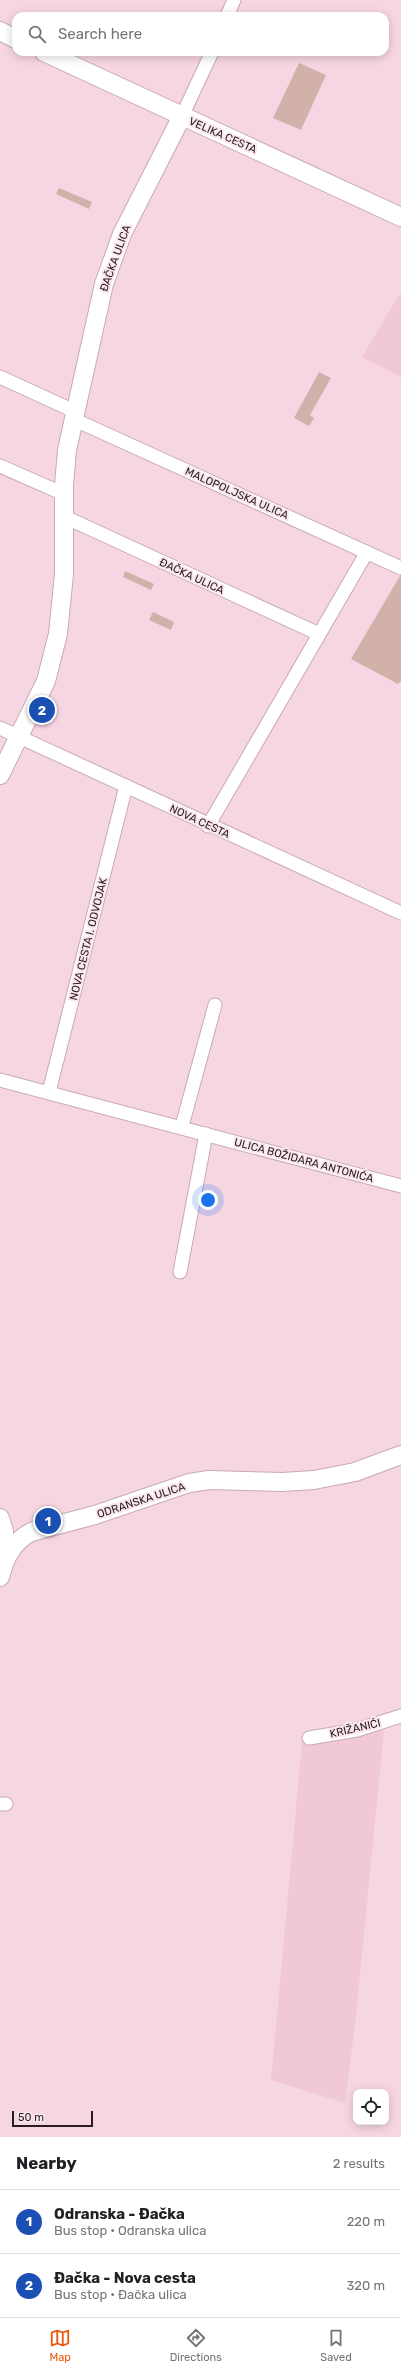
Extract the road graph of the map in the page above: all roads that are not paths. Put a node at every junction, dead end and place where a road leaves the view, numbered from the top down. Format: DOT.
graph roads {
  1 [pos="234,0"];
  2 [pos="229,12"];
  3 [pos="0,32"];
  4 [pos="12,37"];
  5 [pos="53,56"];
  6 [pos="210,56"];
  7 [pos="182,116"];
  8 [pos="401,217"];
  9 [pos="0,378"];
  10 [pos="73,415"];
  11 [pos="0,466"];
  12 [pos="64,494"];
  13 [pos="65,517"];
  14 [pos="367,552"];
  15 [pos="401,568"];
  16 [pos="320,634"];
  17 [pos="0,728"];
  18 [pos="20,737"];
  19 [pos="0,775"];
  20 [pos="126,786"];
  21 [pos="208,826"];
  22 [pos="401,913"];
  23 [pos="215,1005"];
  24 [pos="0,1080"];
  25 [pos="50,1092"];
  26 [pos="182,1126"];
  27 [pos="206,1134"];
  28 [pos="401,1186"];
  29 [pos="180,1272"];
  30 [pos="401,1456"];
  31 [pos="1,1522"];
  32 [pos="31,1532"];
  33 [pos="5,1558"];
  34 [pos="0,1576"];
  35 [pos="401,1716"];
  36 [pos="309,1738"];
  1 -- 2 [label="street"];
  3 -- 4 [label="street"];
  5 -- 7 [label="street, VELIKA CESTA"];
  6 -- 7 [label="street"];
  7 -- 8 [label="street, VELIKA CESTA"];
  7 -- 10 [label="street, ĐAČKA ULICA"];
  9 -- 10 [label="street"];
  10 -- 12 [label="street, ĐAČKA ULICA"];
  10 -- 14 [label="street, MALOPOLJSKA ULICA"];
  11 -- 12 [label="street"];
  12 -- 13 [label="street, ĐAČKA ULICA"];
  13 -- 16 [label="street, ĐAČKA ULICA"];
  13 -- 18 [label="street, ĐAČKA ULICA"];
  14 -- 15 [label="street, MALOPOLJSKA ULICA"];
  14 -- 16 [label="street"];
  16 -- 21 [label="street"];
  17 -- 18 [label="street, NOVA CESTA"];
  18 -- 19 [label="street, ĐAČKA ULICA"];
  18 -- 20 [label="street, NOVA CESTA"];
  20 -- 21 [label="street, NOVA CESTA"];
  20 -- 25 [label="street, NOVA CESTA I. ODVOJAK"];
  21 -- 22 [label="street, NOVA CESTA"];
  23 -- 26 [label="street"];
  24 -- 25 [label="street, ULICA BOŽIDARA ANTONIĆA"];
  25 -- 26 [label="street, ULICA BOŽIDARA ANTONIĆA"];
  26 -- 27 [label="street, ULICA BOŽIDARA ANTONIĆA"];
  27 -- 28 [label="street, ULICA BOŽIDARA ANTONIĆA"];
  27 -- 29 [label="street"];
  30 -- 32 [label="street, ODRANSKA ULICA"];
  31 -- 32 [label="street"];
  31 -- 33 [label="street"];
  32 -- 33 [label="street, ODRANSKA ULICA"];
  33 -- 34 [label="street, ODRANSKA ULICA"];
  35 -- 36 [label="street, KRIŽANIĆI"];
}
